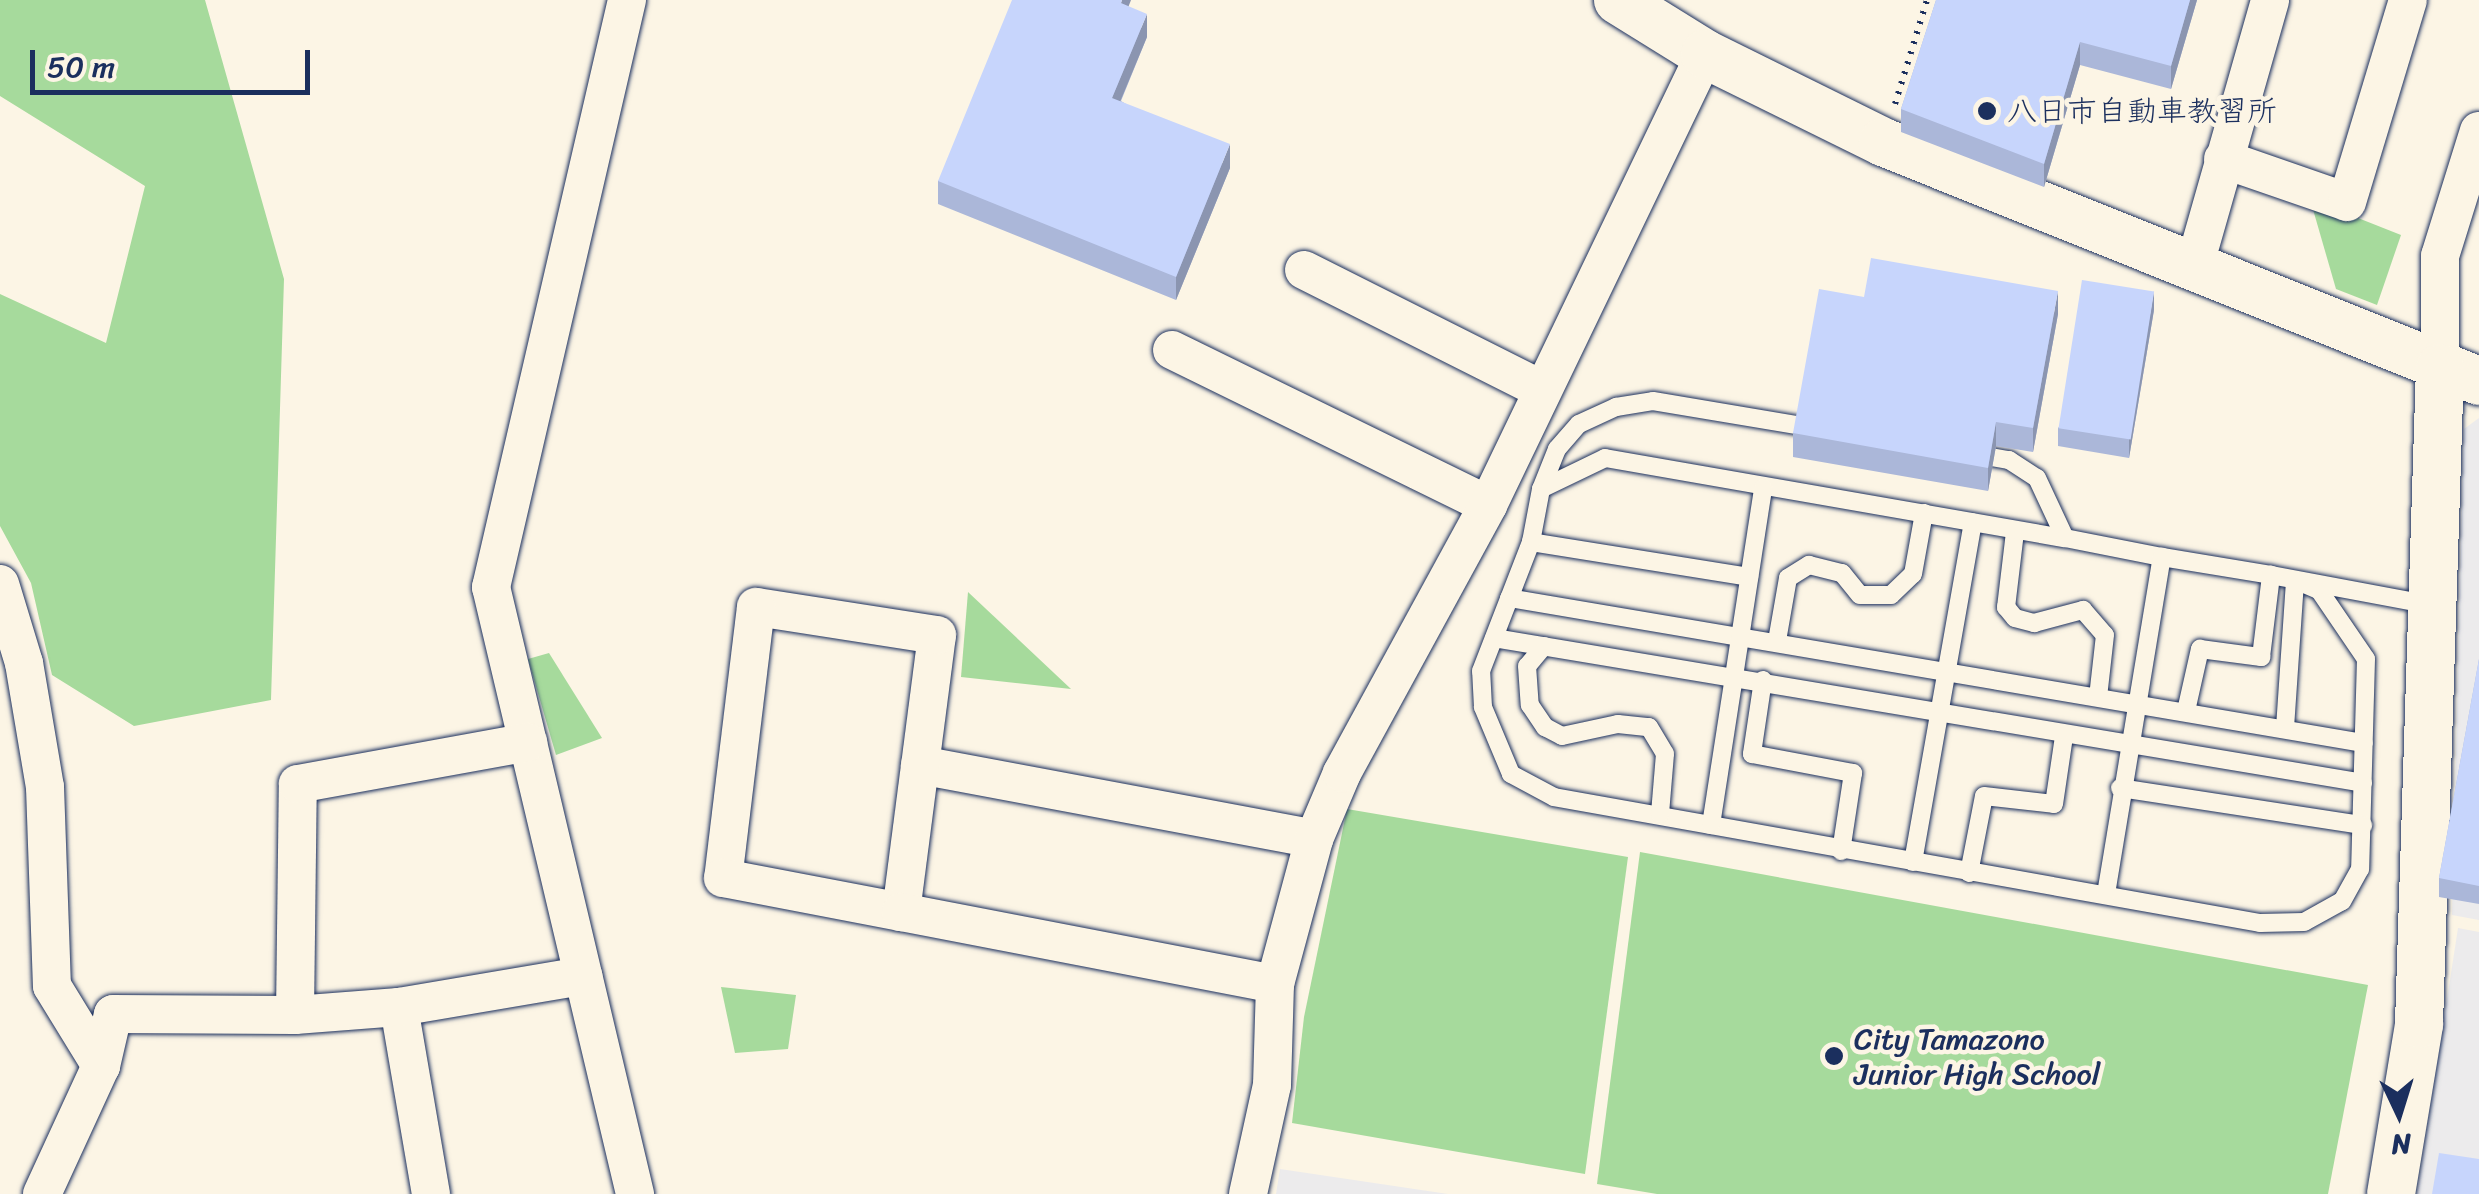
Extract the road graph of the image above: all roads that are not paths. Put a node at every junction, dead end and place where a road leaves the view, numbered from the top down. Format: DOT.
graph roads {
  1 [pos="626,0"];
  2 [pos="1618,0"];
  3 [pos="2270,0"];
  4 [pos="2408,0"];
  5 [pos="1705,54"];
  6 [pos="2479,131"];
  7 [pos="2223,159"];
  8 [pos="2195,264"];
  9 [pos="1304,270"];
  10 [pos="1172,350"];
  11 [pos="2460,374"];
  12 [pos="1544,390"];
  13 [pos="1840,432"];
  14 [pos="1953,451"];
  15 [pos="1540,488"];
  16 [pos="1763,488"];
  17 [pos="1488,505"];
  18 [pos="1924,513"];
  19 [pos="1973,522"];
  20 [pos="2015,532"];
  21 [pos="2065,538"];
  22 [pos="1532,542"];
  23 [pos="2162,557"];
  24 [pos="2271,575"];
  25 [pos="1749,577"];
  26 [pos="2295,580"];
  27 [pos="0,584"];
  28 [pos="1509,598"];
  29 [pos="2433,605"];
  30 [pos="1740,634"];
  31 [pos="1494,638"];
  32 [pos="1776,641"];
  33 [pos="1544,646"];
  34 [pos="1947,670"];
  35 [pos="1734,675"];
  36 [pos="1763,680"];
  37 [pos="2098,697"];
  38 [pos="2136,702"];
  39 [pos="2186,712"];
  40 [pos="1940,714"];
  41 [pos="2285,728"];
  42 [pos="2064,736"];
  43 [pos="528,742"];
  44 [pos="2364,743"];
  45 [pos="2128,746"];
  46 [pos="920,765"];
  47 [pos="2364,783"];
  48 [pos="2120,788"];
  49 [pos="1660,814"];
  50 [pos="1711,825"];
  51 [pos="2363,825"];
  52 [pos="1314,839"];
  53 [pos="1841,851"];
  54 [pos="1913,862"];
  55 [pos="1969,873"];
  56 [pos="2106,894"];
  57 [pos="901,912"];
  58 [pos="583,976"];
  59 [pos="1275,984"];
  60 [pos="399,1008"];
  61 [pos="295,1015"];
  62 [pos="101,1066"];
  63 [pos="42,1194"];
  64 [pos="431,1194"];
  65 [pos="635,1194"];
  66 [pos="1248,1194"];
  67 [pos="2391,1194"];
  1 -- 43 [label="street"];
  2 -- 5 [label="street"];
  3 -- 7 [label="street"];
  4 -- 7 [label="street"];
  5 -- 8 [label="street"];
  5 -- 12 [label="street"];
  6 -- 11 [label="street"];
  7 -- 8 [label="street"];
  8 -- 11 [label="street"];
  9 -- 12 [label="street"];
  10 -- 17 [label="street"];
  11 -- 29 [label="street"];
  12 -- 17 [label="street"];
  13 -- 15 [label="lane"];
  14 -- 21 [label="lane"];
  15 -- 16 [label="lane"];
  15 -- 22 [label="lane"];
  16 -- 18 [label="lane"];
  16 -- 25 [label="lane"];
  17 -- 52 [label="street"];
  18 -- 19 [label="lane"];
  18 -- 32 [label="lane"];
  19 -- 20 [label="lane"];
  19 -- 34 [label="lane"];
  20 -- 21 [label="lane"];
  20 -- 37 [label="lane"];
  21 -- 23 [label="lane"];
  22 -- 25 [label="lane"];
  22 -- 28 [label="lane"];
  23 -- 24 [label="lane"];
  23 -- 38 [label="lane"];
  24 -- 26 [label="lane"];
  24 -- 39 [label="lane"];
  25 -- 30 [label="lane"];
  26 -- 29 [label="lane"];
  26 -- 41 [label="lane"];
  26 -- 44 [label="lane"];
  27 -- 62 [label="street"];
  28 -- 30 [label="lane"];
  28 -- 31 [label="lane"];
  29 -- 67 [label="street"];
  30 -- 32 [label="lane"];
  30 -- 35 [label="lane"];
  31 -- 33 [label="lane"];
  31 -- 49 [label="lane"];
  32 -- 34 [label="lane"];
  33 -- 35 [label="lane"];
  33 -- 49 [label="lane"];
  34 -- 37 [label="lane"];
  34 -- 40 [label="lane"];
  35 -- 36 [label="lane"];
  35 -- 50 [label="lane"];
  36 -- 40 [label="lane"];
  36 -- 53 [label="lane"];
  37 -- 38 [label="lane"];
  38 -- 39 [label="lane"];
  38 -- 45 [label="lane"];
  39 -- 41 [label="lane"];
  40 -- 42 [label="lane"];
  40 -- 54 [label="lane"];
  41 -- 44 [label="lane"];
  42 -- 45 [label="lane"];
  42 -- 55 [label="lane"];
  43 -- 58 [label="street"];
  43 -- 61 [label="street"];
  44 -- 47 [label="lane"];
  45 -- 47 [label="lane"];
  45 -- 48 [label="lane"];
  46 -- 52 [label="street"];
  46 -- 57 [label="street"];
  46 -- 57 [label="street"];
  47 -- 51 [label="lane"];
  48 -- 51 [label="lane"];
  48 -- 56 [label="lane"];
  49 -- 50 [label="lane"];
  50 -- 53 [label="lane"];
  51 -- 56 [label="lane"];
  52 -- 59 [label="street"];
  53 -- 54 [label="lane"];
  54 -- 55 [label="lane"];
  55 -- 56 [label="lane"];
  57 -- 59 [label="street"];
  58 -- 60 [label="street"];
  58 -- 65 [label="street"];
  59 -- 66 [label="street"];
  60 -- 61 [label="street"];
  60 -- 64 [label="street"];
  61 -- 62 [label="street"];
  62 -- 63 [label="street"];
}
